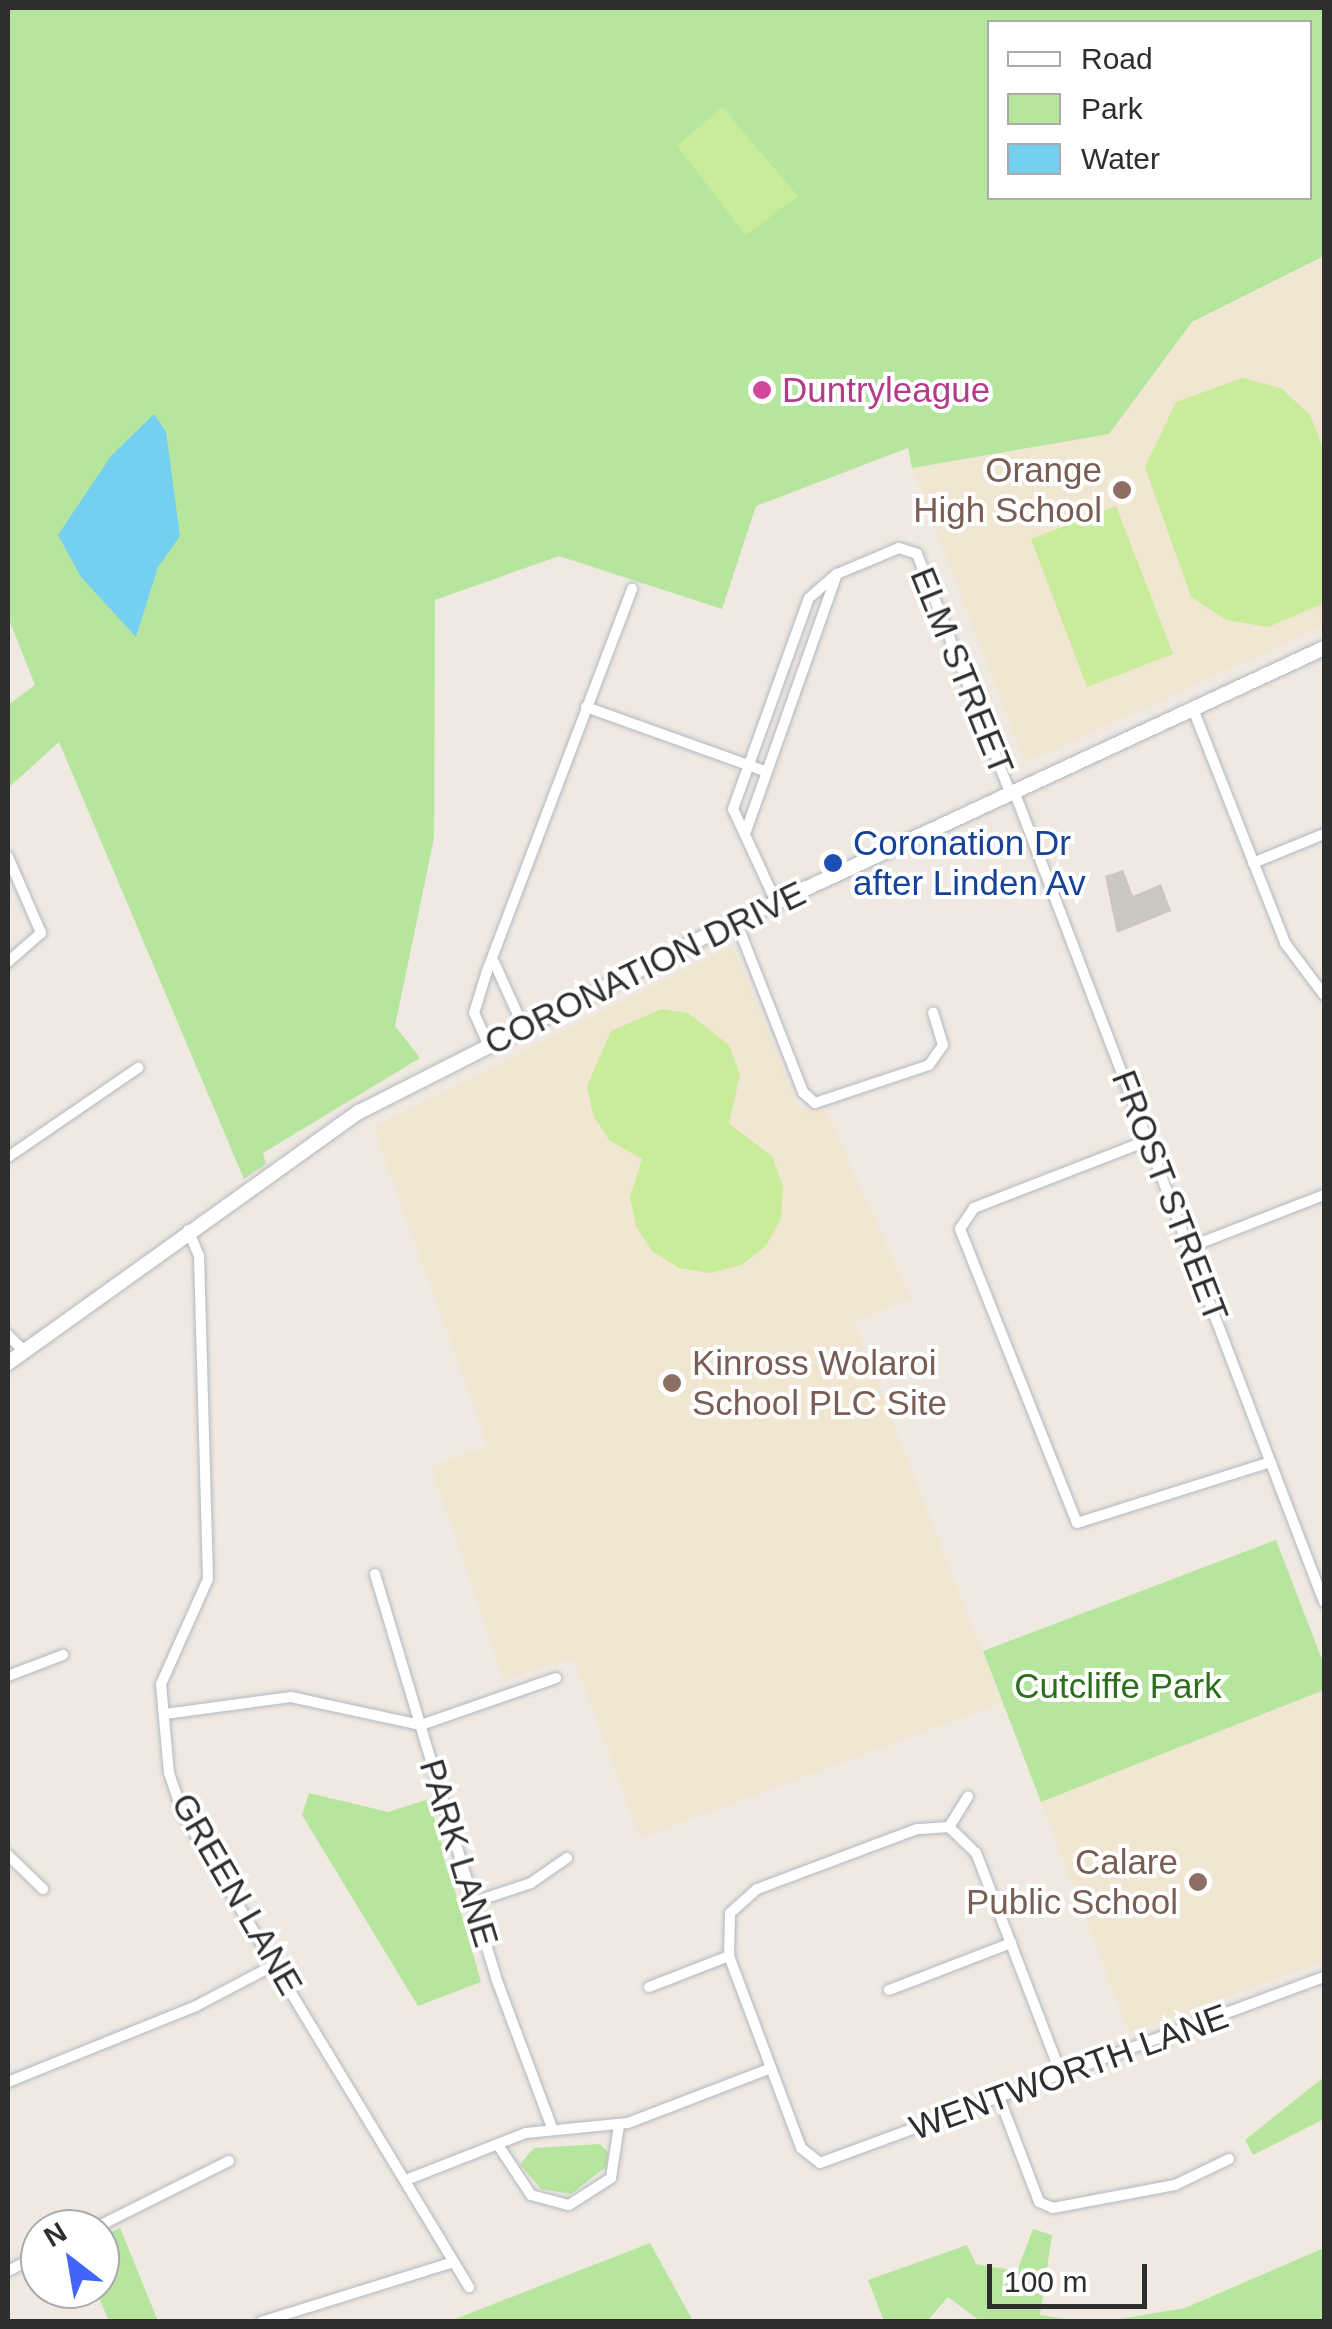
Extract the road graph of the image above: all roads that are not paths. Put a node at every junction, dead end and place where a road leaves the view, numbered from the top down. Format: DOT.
graph roads {
  1 [pos="837,574"];
  2 [pos="632,588"];
  3 [pos="1324,648"];
  4 [pos="586,707"];
  5 [pos="1193,709"];
  6 [pos="747,766"];
  7 [pos="765,772"];
  8 [pos="1012,792"];
  9 [pos="746,831"];
  10 [pos="1324,834"];
  11 [pos="8,856"];
  12 [pos="1254,864"];
  13 [pos="776,902"];
  14 [pos="736,921"];
  15 [pos="8,962"];
  16 [pos="494,962"];
  17 [pos="1324,996"];
  18 [pos="933,1012"];
  19 [pos="523,1026"];
  20 [pos="488,1044"];
  21 [pos="138,1068"];
  22 [pos="1149,1140"];
  23 [pos="8,1157"];
  24 [pos="1324,1195"];
  25 [pos="188,1229"];
  26 [pos="1190,1248"];
  27 [pos="8,1335"];
  28 [pos="23,1350"];
  29 [pos="8,1363"];
  30 [pos="1271,1462"];
  31 [pos="375,1574"];
  32 [pos="1324,1602"];
  33 [pos="63,1655"];
  34 [pos="8,1676"];
  35 [pos="556,1678"];
  36 [pos="165,1714"];
  37 [pos="420,1725"];
  38 [pos="968,1796"];
  39 [pos="950,1828"];
  40 [pos="8,1855"];
  41 [pos="567,1858"];
  42 [pos="44,1889"];
  43 [pos="477,1900"];
  44 [pos="1010,1943"];
  45 [pos="729,1956"];
  46 [pos="276,1964"];
  47 [pos="1324,1978"];
  48 [pos="649,1988"];
  49 [pos="889,1990"];
  50 [pos="771,2068"];
  51 [pos="1061,2074"];
  52 [pos="8,2082"];
  53 [pos="999,2098"];
  54 [pos="619,2126"];
  55 [pos="552,2128"];
  56 [pos="498,2145"];
  57 [pos="1229,2159"];
  58 [pos="228,2161"];
  59 [pos="406,2180"];
  60 [pos="120,2215"];
  61 [pos="450,2262"];
  62 [pos="468,2287"];
  63 [pos="261,2322"];
  1 -- 6 [label="street"];
  1 -- 7 [label="street"];
  1 -- 8 [label="street, ELM STREET"];
  2 -- 4 [label="street"];
  3 -- 5 [label="main road, CORONATION DRIVE"];
  4 -- 6 [label="street"];
  4 -- 16 [label="street"];
  5 -- 8 [label="main road, CORONATION DRIVE"];
  5 -- 12 [label="street"];
  6 -- 7 [label="street"];
  6 -- 9 [label="street"];
  7 -- 9 [label="street"];
  8 -- 13 [label="main road, CORONATION DRIVE"];
  8 -- 22 [label="street, FROST STREET"];
  9 -- 13 [label="street"];
  10 -- 12 [label="street"];
  11 -- 15 [label="street"];
  12 -- 17 [label="street"];
  13 -- 14 [label="main road, CORONATION DRIVE"];
  14 -- 18 [label="street"];
  14 -- 19 [label="main road, CORONATION DRIVE"];
  16 -- 19 [label="street"];
  16 -- 20 [label="street"];
  19 -- 20 [label="main road, CORONATION DRIVE"];
  20 -- 25 [label="main road, CORONATION DRIVE"];
  21 -- 23 [label="street"];
  22 -- 26 [label="street, FROST STREET"];
  22 -- 30 [label="street"];
  24 -- 26 [label="street"];
  25 -- 28 [label="main road, CORONATION DRIVE"];
  25 -- 36 [label="street, GREEN LANE"];
  26 -- 30 [label="street, FROST STREET"];
  27 -- 28 [label="street"];
  28 -- 29 [label="main road, CORONATION DRIVE"];
  30 -- 32 [label="street, FROST STREET"];
  31 -- 37 [label="street, PARK LANE"];
  33 -- 34 [label="street"];
  35 -- 37 [label="street"];
  36 -- 37 [label="street"];
  36 -- 46 [label="street, GREEN LANE"];
  37 -- 43 [label="street, PARK LANE"];
  38 -- 39 [label="street"];
  39 -- 44 [label="street"];
  39 -- 45 [label="street"];
  40 -- 42 [label="street"];
  41 -- 43 [label="street"];
  43 -- 55 [label="street, PARK LANE"];
  44 -- 49 [label="street"];
  44 -- 51 [label="street"];
  45 -- 48 [label="street"];
  45 -- 50 [label="street"];
  46 -- 52 [label="street"];
  46 -- 59 [label="street, GREEN LANE"];
  47 -- 51 [label="street, WENTWORTH LANE"];
  50 -- 53 [label="street, WENTWORTH LANE"];
  50 -- 54 [label="street"];
  51 -- 53 [label="street, WENTWORTH LANE"];
  53 -- 57 [label="street"];
  54 -- 55 [label="street"];
  54 -- 56 [label="street"];
  55 -- 56 [label="street"];
  56 -- 59 [label="street"];
  58 -- 60 [label="street"];
  59 -- 61 [label="street, GREEN LANE"];
  61 -- 62 [label="street, GREEN LANE"];
  61 -- 63 [label="street"];
}
